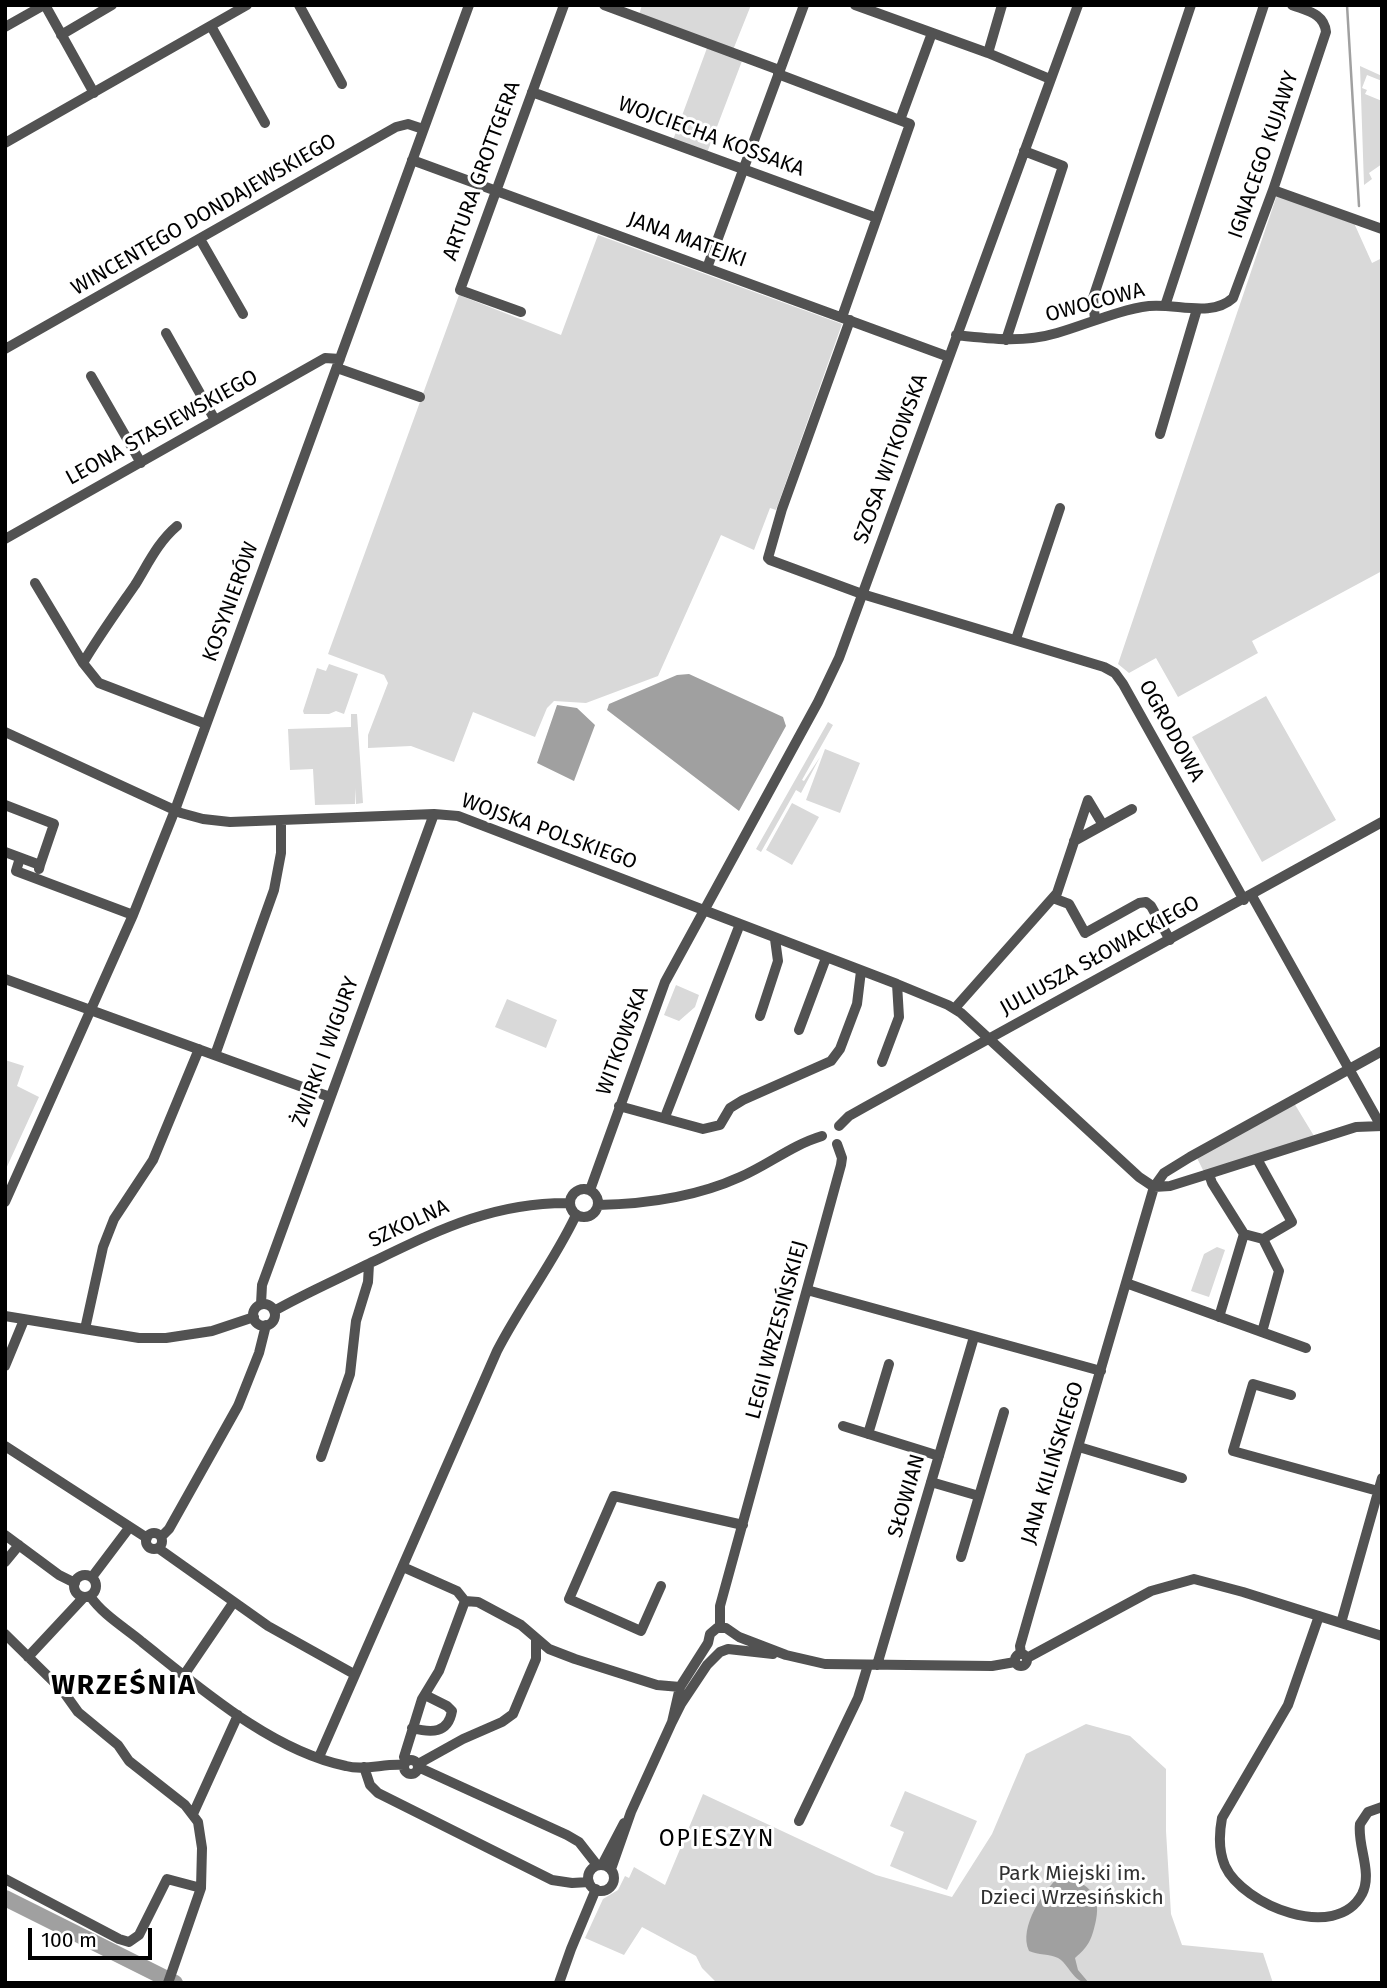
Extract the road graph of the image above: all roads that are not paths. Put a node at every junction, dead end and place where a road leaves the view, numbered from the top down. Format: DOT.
graph roads {
  1 [pos="44,5"];
  2 [pos="112,5"];
  3 [pos="247,5"];
  4 [pos="299,5"];
  5 [pos="469,5"];
  6 [pos="564,5"];
  7 [pos="604,5"];
  8 [pos="804,5"];
  9 [pos="855,5"];
  10 [pos="1002,5"];
  11 [pos="1078,5"];
  12 [pos="1191,5"];
  13 [pos="1264,5"];
  14 [pos="1292,5"];
  15 [pos="886,11"];
  16 [pos="211,26"];
  17 [pos="5,27"];
  18 [pos="932,33"];
  19 [pos="61,35"];
  20 [pos="988,53"];
  21 [pos="779,72"];
  22 [pos="1050,79"];
  23 [pos="342,84"];
  24 [pos="532,92"];
  25 [pos="94,93"];
  26 [pos="905,122"];
  27 [pos="265,123"];
  28 [pos="424,129"];
  29 [pos="5,143"];
  30 [pos="1024,151"];
  31 [pos="412,160"];
  32 [pos="744,169"];
  33 [pos="1273,190"];
  34 [pos="496,191"];
  35 [pos="877,218"];
  36 [pos="1382,229"];
  37 [pos="200,239"];
  38 [pos="708,268"];
  39 [pos="1165,306"];
  40 [pos="1197,309"];
  41 [pos="520,312"];
  42 [pos="243,314"];
  43 [pos="846,318"];
  44 [pos="1096,320"];
  45 [pos="166,333"];
  46 [pos="956,335"];
  47 [pos="1006,340"];
  48 [pos="5,349"];
  49 [pos="949,357"];
  50 [pos="339,364"];
  51 [pos="91,376"];
  52 [pos="419,397"];
  53 [pos="215,420"];
  54 [pos="1160,434"];
  55 [pos="141,463"];
  56 [pos="1060,508"];
  57 [pos="177,526"];
  58 [pos="7,535"];
  59 [pos="35,583"];
  60 [pos="862,594"];
  61 [pos="1016,639"];
  62 [pos="83,663"];
  63 [pos="206,724"];
  64 [pos="5,732"];
  65 [pos="5,805"];
  66 [pos="1132,809"];
  67 [pos="174,810"];
  68 [pos="434,814"];
  69 [pos="281,822"];
  70 [pos="1382,822"];
  71 [pos="1103,825"];
  72 [pos="1074,841"];
  73 [pos="5,852"];
  74 [pos="20,858"];
  75 [pos="40,865"];
  76 [pos="36,878"];
  77 [pos="1054,898"];
  78 [pos="1248,898"];
  79 [pos="704,910"];
  80 [pos="133,915"];
  81 [pos="740,924"];
  82 [pos="775,939"];
  83 [pos="1170,940"];
  84 [pos="826,958"];
  85 [pos="861,971"];
  86 [pos="5,979"];
  87 [pos="897,984"];
  88 [pos="955,1008"];
  89 [pos="91,1011"];
  90 [pos="760,1016"];
  91 [pos="799,1030"];
  92 [pos="990,1038"];
  93 [pos="199,1049"];
  94 [pos="1382,1051"];
  95 [pos="215,1055"];
  96 [pos="882,1062"];
  97 [pos="1349,1068"];
  98 [pos="330,1097"];
  99 [pos="619,1106"];
  100 [pos="665,1117"];
  101 [pos="839,1126"];
  102 [pos="1381,1126"];
  103 [pos="822,1136"];
  104 [pos="836,1144"];
  105 [pos="1256,1159"];
  106 [pos="1209,1174"];
  107 [pos="1154,1187"];
  108 [pos="590,1190"];
  109 [pos="5,1202"];
  110 [pos="570,1203"];
  111 [pos="598,1205"];
  112 [pos="576,1215"];
  113 [pos="1244,1234"];
  114 [pos="1263,1239"];
  115 [pos="369,1264"];
  116 [pos="1126,1283"];
  117 [pos="807,1290"];
  118 [pos="261,1304"];
  119 [pos="274,1311"];
  120 [pos="5,1316"];
  121 [pos="254,1317"];
  122 [pos="1219,1317"];
  123 [pos="24,1321"];
  124 [pos="266,1325"];
  125 [pos="85,1329"];
  126 [pos="1262,1332"];
  127 [pos="974,1337"];
  128 [pos="1306,1348"];
  129 [pos="889,1364"];
  130 [pos="5,1366"];
  131 [pos="1101,1371"];
  132 [pos="1291,1395"];
  133 [pos="1004,1412"];
  134 [pos="843,1426"];
  135 [pos="868,1434"];
  136 [pos="5,1446"];
  137 [pos="1079,1447"];
  138 [pos="939,1456"];
  139 [pos="321,1457"];
  140 [pos="1182,1478"];
  141 [pos="1382,1478"];
  142 [pos="931,1482"];
  143 [pos="1378,1491"];
  144 [pos="979,1496"];
  145 [pos="743,1525"];
  146 [pos="129,1528"];
  147 [pos="5,1535"];
  148 [pos="160,1543"];
  149 [pos="19,1545"];
  150 [pos="961,1557"];
  151 [pos="5,1562"];
  152 [pos="403,1567"];
  153 [pos="92,1577"];
  154 [pos="75,1583"];
  155 [pos="661,1586"];
  156 [pos="87,1597"];
  157 [pos="465,1601"];
  158 [pos="233,1603"];
  159 [pos="1319,1616"];
  160 [pos="1341,1623"];
  161 [pos="725,1630"];
  162 [pos="5,1634"];
  163 [pos="1382,1636"];
  164 [pos="536,1640"];
  165 [pos="708,1643"];
  166 [pos="724,1651"];
  167 [pos="786,1655"];
  168 [pos="28,1657"];
  169 [pos="1021,1658"];
  170 [pos="873,1665"];
  171 [pos="354,1674"];
  172 [pos="184,1675"];
  173 [pos="680,1687"];
  174 [pos="425,1695"];
  175 [pos="237,1714"];
  176 [pos="671,1723"];
  177 [pos="412,1728"];
  178 [pos="319,1757"];
  179 [pos="405,1763"];
  180 [pos="418,1766"];
  181 [pos="364,1768"];
  182 [pos="1382,1807"];
  183 [pos="193,1814"];
  184 [pos="799,1821"];
  185 [pos="604,1866"];
  186 [pos="5,1879"];
  187 [pos="592,1886"];
  188 [pos="201,1888"];
  189 [pos="168,1983"];
  190 [pos="559,1983"];
  1 -- 17 [label="street"];
  1 -- 19 [label="street"];
  2 -- 19 [label="street"];
  3 -- 16 [label="street"];
  4 -- 23 [label="street"];
  5 -- 28 [label="street, KOSYNIERÓW"];
  6 -- 24 [label="street, ARTURA GROTTGERA"];
  7 -- 21 [label="street"];
  8 -- 21 [label="street"];
  9 -- 15 [label="street"];
  10 -- 20 [label="street"];
  11 -- 22 [label="street, SZOSA WITKOWSKA"];
  12 -- 44 [label="street"];
  13 -- 39 [label="street"];
  14 -- 33 [label="street, IGNACEGO KUJAWY"];
  15 -- 18 [label="street"];
  16 -- 25 [label="street"];
  16 -- 27 [label="street"];
  18 -- 20 [label="street"];
  18 -- 26 [label="street"];
  19 -- 25 [label="street"];
  20 -- 22 [label="street"];
  21 -- 26 [label="street"];
  21 -- 32 [label="street"];
  22 -- 30 [label="street, SZOSA WITKOWSKA"];
  24 -- 32 [label="street, WOJCIECHA KOSSAKA"];
  24 -- 34 [label="street, ARTURA GROTTGERA"];
  25 -- 29 [label="street"];
  26 -- 35 [label="street"];
  28 -- 31 [label="street, KOSYNIERÓW"];
  28 -- 37 [label="street, WINCENTEGO DONDAJEWSKIEGO"];
  30 -- 46 [label="street, SZOSA WITKOWSKA"];
  30 -- 47 [label="street"];
  31 -- 34 [label="street, JANA MATEJKI"];
  31 -- 50 [label="street, KOSYNIERÓW"];
  32 -- 35 [label="street, WOJCIECHA KOSSAKA"];
  32 -- 38 [label="street"];
  33 -- 36 [label="street"];
  33 -- 40 [label="street, IGNACEGO KUJAWY"];
  34 -- 38 [label="street, JANA MATEJKI"];
  34 -- 41 [label="street, ARTURA GROTTGERA"];
  35 -- 43 [label="street"];
  37 -- 42 [label="street"];
  37 -- 48 [label="street, WINCENTEGO DONDAJEWSKIEGO"];
  38 -- 43 [label="street, JANA MATEJKI"];
  39 -- 40 [label="street, OWOCOWA"];
  39 -- 44 [label="street, OWOCOWA"];
  40 -- 54 [label="street"];
  43 -- 49 [label="street, JANA MATEJKI"];
  43 -- 60 [label="street, OGRODOWA"];
  44 -- 47 [label="street, OWOCOWA"];
  45 -- 53 [label="street"];
  46 -- 47 [label="street, OWOCOWA"];
  46 -- 49 [label="street, SZOSA WITKOWSKA"];
  49 -- 60 [label="street, SZOSA WITKOWSKA"];
  50 -- 52 [label="street"];
  50 -- 53 [label="street, LEONA STASIEWSKIEGO"];
  50 -- 63 [label="street, KOSYNIERÓW"];
  51 -- 55 [label="street"];
  53 -- 55 [label="street, LEONA STASIEWSKIEGO"];
  55 -- 58 [label="street, LEONA STASIEWSKIEGO"];
  56 -- 61 [label="street"];
  57 -- 62 [label="street"];
  59 -- 62 [label="street"];
  60 -- 61 [label="street, OGRODOWA"];
  60 -- 79 [label="street, SZOSA WITKOWSKA"];
  61 -- 78 [label="street, OGRODOWA"];
  62 -- 63 [label="street"];
  63 -- 67 [label="street, KOSYNIERÓW"];
  64 -- 67 [label="street, WOJSKA POLSKIEGO"];
  65 -- 75 [label="street"];
  66 -- 71 [label="street"];
  67 -- 69 [label="street, WOJSKA POLSKIEGO"];
  67 -- 80 [label="street, KOSYNIERÓW"];
  68 -- 69 [label="street, WOJSKA POLSKIEGO"];
  68 -- 79 [label="street, WOJSKA POLSKIEGO"];
  68 -- 98 [label="street, ŻWIRKI I WIGURY"];
  69 -- 95 [label="street"];
  70 -- 78 [label="street, JULIUSZA SŁOWACKIEGO"];
  71 -- 72 [label="street"];
  71 -- 72 [label="street"];
  72 -- 77 [label="street"];
  73 -- 74 [label="street"];
  74 -- 75 [label="street"];
  74 -- 76 [label="street"];
  75 -- 76 [label="street"];
  76 -- 80 [label="street"];
  77 -- 83 [label="street"];
  77 -- 88 [label="street"];
  78 -- 83 [label="street, JULIUSZA SŁOWACKIEGO"];
  78 -- 97 [label="street, OGRODOWA"];
  79 -- 81 [label="street, WOJSKA POLSKIEGO"];
  79 -- 99 [label="street, WITKOWSKA"];
  80 -- 89 [label="street, KOSYNIERÓW"];
  81 -- 82 [label="street, WOJSKA POLSKIEGO"];
  81 -- 100 [label="street"];
  82 -- 84 [label="street, WOJSKA POLSKIEGO"];
  82 -- 90 [label="street"];
  83 -- 92 [label="street, JULIUSZA SŁOWACKIEGO"];
  84 -- 85 [label="street, WOJSKA POLSKIEGO"];
  84 -- 91 [label="street"];
  85 -- 87 [label="street, WOJSKA POLSKIEGO"];
  85 -- 100 [label="street"];
  86 -- 89 [label="street"];
  87 -- 88 [label="street, WOJSKA POLSKIEGO"];
  87 -- 96 [label="street"];
  88 -- 92 [label="street, WOJSKA POLSKIEGO"];
  89 -- 93 [label="street"];
  89 -- 109 [label="street, KOSYNIERÓW"];
  92 -- 101 [label="street, JULIUSZA SŁOWACKIEGO"];
  92 -- 107 [label="street, WOJSKA POLSKIEGO"];
  93 -- 95 [label="street"];
  93 -- 125 [label="street"];
  94 -- 97 [label="street"];
  95 -- 98 [label="street"];
  97 -- 102 [label="street, OGRODOWA"];
  97 -- 107 [label="street"];
  98 -- 118 [label="street, ŻWIRKI I WIGURY"];
  99 -- 100 [label="street"];
  99 -- 108 [label="street, WITKOWSKA"];
  101 -- 103 [label="street"];
  101 -- 104 [label="street"];
  102 -- 105 [label="street"];
  103 -- 104 [label="street"];
  103 -- 111 [label="street"];
  104 -- 117 [label="street, LEGII WRZESIŃSKIEJ"];
  105 -- 106 [label="street"];
  105 -- 114 [label="street"];
  106 -- 107 [label="street"];
  106 -- 113 [label="street"];
  107 -- 116 [label="street, JANA KILIŃSKIEGO"];
  108 -- 110 [label="street"];
  108 -- 111 [label="street"];
  110 -- 112 [label="street"];
  110 -- 115 [label="street, SZKOLNA"];
  111 -- 112 [label="street"];
  112 -- 152 [label="street"];
  113 -- 114 [label="street"];
  113 -- 122 [label="street"];
  114 -- 126 [label="street"];
  115 -- 119 [label="street, SZKOLNA"];
  115 -- 139 [label="street"];
  116 -- 122 [label="street"];
  116 -- 131 [label="street, JANA KILIŃSKIEGO"];
  117 -- 127 [label="street"];
  117 -- 145 [label="street, LEGII WRZESIŃSKIEJ"];
  118 -- 119 [label="street"];
  118 -- 121 [label="street"];
  119 -- 124 [label="street"];
  120 -- 123 [label="street"];
  121 -- 124 [label="street"];
  121 -- 125 [label="street"];
  122 -- 126 [label="street"];
  123 -- 125 [label="street"];
  123 -- 130 [label="street"];
  124 -- 148 [label="street"];
  126 -- 128 [label="street"];
  127 -- 131 [label="street"];
  127 -- 138 [label="street, SŁOWIAN"];
  129 -- 135 [label="street"];
  131 -- 137 [label="street, JANA KILIŃSKIEGO"];
  132 -- 143 [label="street"];
  133 -- 144 [label="street"];
  134 -- 135 [label="street"];
  135 -- 138 [label="street"];
  136 -- 146 [label="street"];
  137 -- 140 [label="street"];
  137 -- 169 [label="street, JANA KILIŃSKIEGO"];
  138 -- 142 [label="street, SŁOWIAN"];
  141 -- 143 [label="street"];
  142 -- 144 [label="street"];
  142 -- 170 [label="street, SŁOWIAN"];
  143 -- 160 [label="street"];
  144 -- 150 [label="street"];
  145 -- 155 [label="street"];
  145 -- 161 [label="street, LEGII WRZESIŃSKIEJ"];
  146 -- 148 [label="street"];
  146 -- 153 [label="street"];
  147 -- 149 [label="street"];
  148 -- 158 [label="street"];
  149 -- 151 [label="street"];
  149 -- 154 [label="street"];
  152 -- 157 [label="street"];
  152 -- 171 [label="street"];
  153 -- 154 [label="street"];
  153 -- 156 [label="street"];
  154 -- 156 [label="street"];
  156 -- 168 [label="street"];
  156 -- 172 [label="street"];
  157 -- 164 [label="street"];
  157 -- 174 [label="street"];
  158 -- 171 [label="street"];
  158 -- 172 [label="street"];
  159 -- 160 [label="street"];
  159 -- 169 [label="street"];
  159 -- 182 [label="street"];
  160 -- 163 [label="street"];
  161 -- 165 [label="street"];
  161 -- 166 [label="street"];
  161 -- 167 [label="street"];
  162 -- 168 [label="street"];
  164 -- 173 [label="street"];
  164 -- 180 [label="street"];
  165 -- 166 [label="street"];
  165 -- 173 [label="street"];
  166 -- 167 [label="street"];
  166 -- 176 [label="street"];
  167 -- 170 [label="street"];
  168 -- 183 [label="street"];
  169 -- 170 [label="street"];
  170 -- 184 [label="street, SŁOWIAN"];
  171 -- 178 [label="street"];
  172 -- 175 [label="street"];
  173 -- 176 [label="street"];
  174 -- 177 [label="street"];
  174 -- 177 [label="street"];
  175 -- 178 [label="street"];
  175 -- 183 [label="street"];
  176 -- 185 [label="street"];
  177 -- 179 [label="street"];
  178 -- 181 [label="street"];
  179 -- 180 [label="street"];
  179 -- 181 [label="street"];
  180 -- 185 [label="street"];
  181 -- 187 [label="street"];
  183 -- 188 [label="street"];
  185 -- 187 [label="street"];
  185 -- 187 [label="street"];
  186 -- 188 [label="street"];
  187 -- 190 [label="street"];
  188 -- 189 [label="street"];
}
